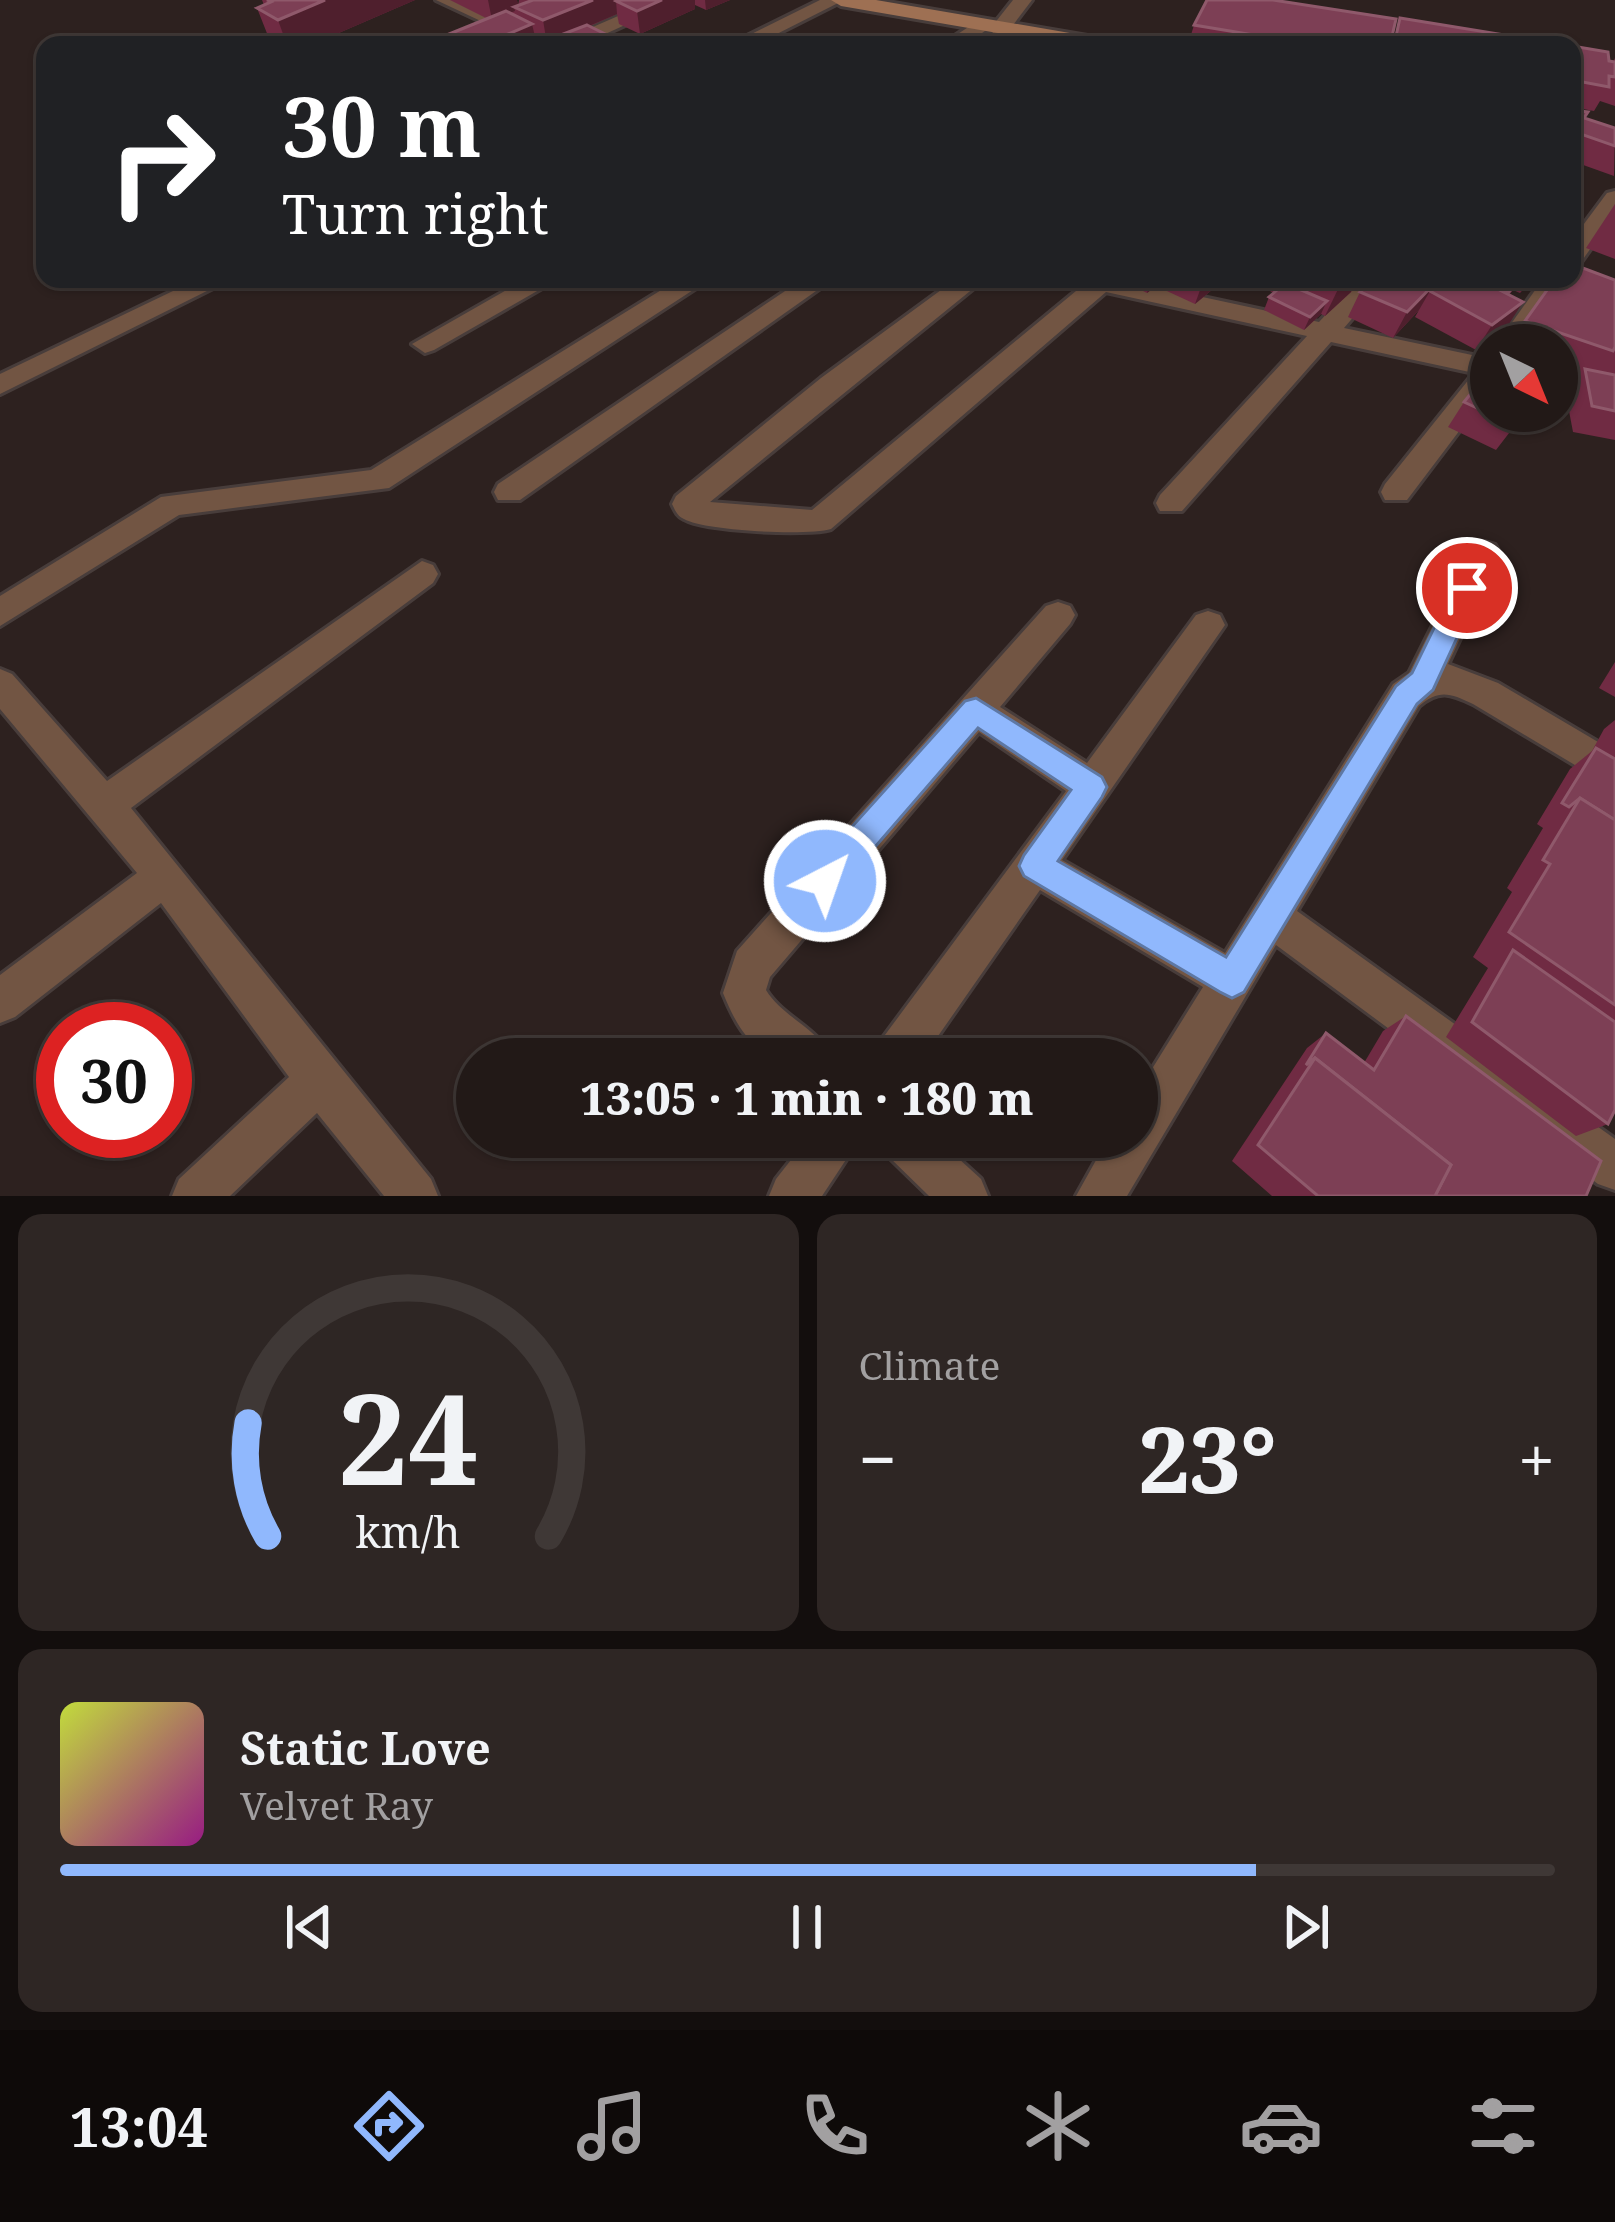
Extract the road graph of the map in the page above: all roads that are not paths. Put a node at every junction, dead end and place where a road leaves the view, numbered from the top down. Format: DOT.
graph roads {
  1 [pos="445,0"];
  2 [pos="671,0"];
  3 [pos="838,0"];
  4 [pos="1023,0"];
  5 [pos="915,6"];
  6 [pos="991,28"];
  7 [pos="527,36"];
  8 [pos="585,36"];
  9 [pos="759,36"];
  10 [pos="972,36"];
  11 [pos="1033,36"];
  12 [pos="1615,198"];
  13 [pos="1581,244"];
  14 [pos="199,288"];
  15 [pos="528,288"];
  16 [pos="683,288"];
  17 [pos="807,288"];
  18 [pos="960,288"];
  19 [pos="1087,288"];
  20 [pos="1130,288"];
  21 [pos="1365,288"];
  22 [pos="1550,288"];
  23 [pos="1524,324"];
  24 [pos="1323,334"];
  25 [pos="425,344"];
  26 [pos="1470,365"];
  27 [pos="0,385"];
  28 [pos="1578,387"];
  29 [pos="1615,395"];
  30 [pos="1470,396"];
  31 [pos="509,492"];
  32 [pos="1396,492"];
  33 [pos="1171,503"];
  34 [pos="1484,554"];
  35 [pos="422,574"];
  36 [pos="0,613"];
  37 [pos="1058,615"];
  38 [pos="1208,625"];
  39 [pos="1423,681"];
  40 [pos="0,684"];
  41 [pos="976,710"];
  42 [pos="1615,772"];
  43 [pos="1091,787"];
  44 [pos="105,805"];
  45 [pos="1035,866"];
  46 [pos="165,876"];
  47 [pos="1270,916"];
  48 [pos="1232,980"];
  49 [pos="0,1002"];
  50 [pos="784,1038"];
  51 [pos="911,1038"];
  52 [pos="319,1080"];
  53 [pos="1158,1102"];
  54 [pos="822,1158"];
  55 [pos="924,1158"];
  56 [pos="1123,1158"];
  57 [pos="1615,1167"];
  58 [pos="196,1196"];
  59 [pos="414,1196"];
  60 [pos="793,1196"];
  61 [pos="964,1196"];
  62 [pos="1100,1196"];
  1 -- 7 [label="street"];
  2 -- 8 [label="street"];
  3 -- 5 [label="main road"];
  3 -- 9 [label="street"];
  4 -- 6 [label="street"];
  5 -- 6 [label="main road"];
  6 -- 10 [label="street"];
  6 -- 11 [label="main road"];
  12 -- 13 [label="street"];
  14 -- 27 [label="street"];
  15 -- 25 [label="street"];
  16 -- 36 [label="street"];
  17 -- 31 [label="street"];
  18 -- 19 [label="street"];
  20 -- 24 [label="street"];
  21 -- 24 [label="street"];
  22 -- 23 [label="street"];
  24 -- 26 [label="street"];
  24 -- 33 [label="street"];
  28 -- 29 [label="street"];
  30 -- 32 [label="street"];
  34 -- 39 [label="street"];
  35 -- 44 [label="street"];
  37 -- 41 [label="street"];
  38 -- 43 [label="street"];
  39 -- 42 [label="street"];
  39 -- 47 [label="street"];
  40 -- 44 [label="street"];
  41 -- 43 [label="street"];
  41 -- 50 [label="street"];
  43 -- 45 [label="street"];
  44 -- 46 [label="street"];
  45 -- 48 [label="street"];
  45 -- 51 [label="street"];
  46 -- 49 [label="street"];
  46 -- 52 [label="street"];
  47 -- 48 [label="street"];
  47 -- 57 [label="street"];
  48 -- 53 [label="street"];
  52 -- 58 [label="street"];
  52 -- 59 [label="street"];
  54 -- 60 [label="street"];
  55 -- 61 [label="street"];
  56 -- 62 [label="street"];
}
